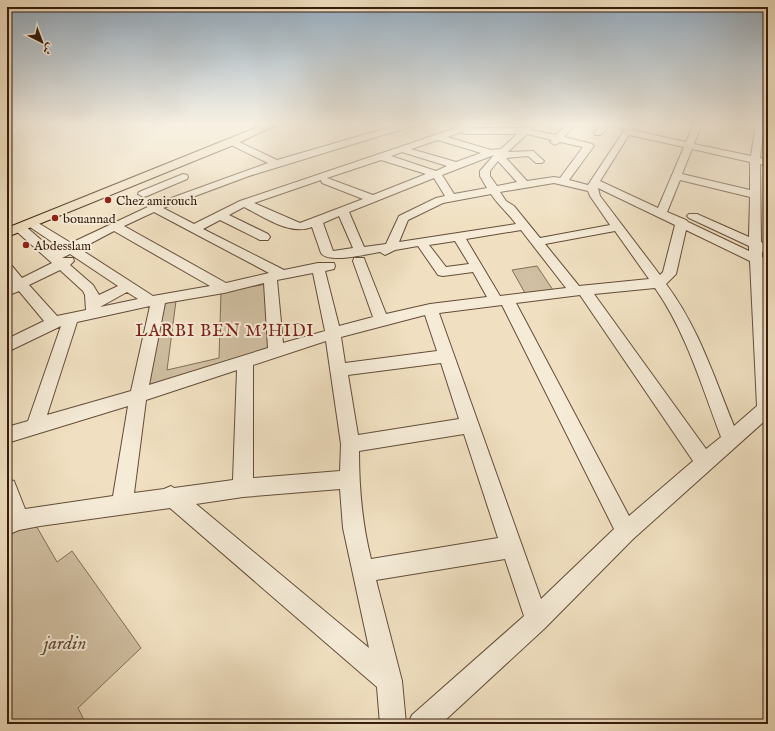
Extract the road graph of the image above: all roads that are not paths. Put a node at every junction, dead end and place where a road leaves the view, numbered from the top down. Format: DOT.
graph roads {
  1 [pos="192,158"];
  2 [pos="270,158"];
  3 [pos="276,158"];
  4 [pos="297,158"];
  5 [pos="374,158"];
  6 [pos="387,158"];
  7 [pos="432,158"];
  8 [pos="475,158"];
  9 [pos="491,158"];
  10 [pos="505,158"];
  11 [pos="536,158"];
  12 [pos="580,158"];
  13 [pos="610,158"];
  14 [pos="683,158"];
  15 [pos="744,158"];
  16 [pos="539,161"];
  17 [pos="762,162"];
  18 [pos="282,163"];
  19 [pos="458,166"];
  20 [pos="168,168"];
  21 [pos="436,174"];
  22 [pos="676,176"];
  23 [pos="183,177"];
  24 [pos="326,181"];
  25 [pos="563,182"];
  26 [pos="595,182"];
  27 [pos="129,184"];
  28 [pos="524,184"];
  29 [pos="203,190"];
  30 [pos="495,191"];
  31 [pos="143,194"];
  32 [pos="756,195"];
  33 [pos="451,197"];
  34 [pos="374,199"];
  35 [pos="244,202"];
  36 [pos="157,207"];
  37 [pos="663,208"];
  38 [pos="343,211"];
  39 [pos="220,215"];
  40 [pos="316,221"];
  41 [pos="682,222"];
  42 [pos="25,226"];
  43 [pos="116,227"];
  44 [pos="519,227"];
  45 [pos="618,227"];
  46 [pos="193,229"];
  47 [pos="7,233"];
  48 [pos="458,236"];
  49 [pos="264,237"];
  50 [pos="421,242"];
  51 [pos="537,242"];
  52 [pos="754,244"];
  53 [pos="391,247"];
  54 [pos="768,250"];
  55 [pos="76,252"];
  56 [pos="359,256"];
  57 [pos="755,258"];
  58 [pos="544,259"];
  59 [pos="56,262"];
  60 [pos="768,265"];
  61 [pos="318,267"];
  62 [pos="477,267"];
  63 [pos="7,269"];
  64 [pos="276,275"];
  65 [pos="659,284"];
  66 [pos="21,285"];
  67 [pos="128,286"];
  68 [pos="224,288"];
  69 [pos="7,291"];
  70 [pos="574,292"];
  71 [pos="155,300"];
  72 [pos="502,301"];
  73 [pos="93,309"];
  74 [pos="430,309"];
  75 [pos="71,318"];
  76 [pos="382,321"];
  77 [pos="54,322"];
  78 [pos="334,334"];
  79 [pos="7,346"];
  80 [pos="276,351"];
  81 [pos="446,356"];
  82 [pos="244,361"];
  83 [pos="339,370"];
  84 [pos="138,396"];
  85 [pos="767,408"];
  86 [pos="470,425"];
  87 [pos="35,426"];
  88 [pos="7,435"];
  89 [pos="731,440"];
  90 [pos="350,444"];
  91 [pos="705,463"];
  92 [pos="349,479"];
  93 [pos="7,488"];
  94 [pos="243,488"];
  95 [pos="171,496"];
  96 [pos="122,504"];
  97 [pos="13,522"];
  98 [pos="626,532"];
  99 [pos="512,547"];
  100 [pos="363,572"];
  101 [pos="537,620"];
  102 [pos="389,681"];
  103 [pos="393,724"];
  104 [pos="421,724"];
  1 -- 20 [label="main road"];
  2 -- 18 [label="street"];
  3 -- 18 [label="street"];
  4 -- 18 [label="street"];
  5 -- 35 [label="street"];
  6 -- 21 [label="street"];
  7 -- 19 [label="street"];
  8 -- 19 [label="street"];
  9 -- 30 [label="street"];
  10 -- 28 [label="street"];
  11 -- 16 [label="street"];
  12 -- 25 [label="street"];
  13 -- 26 [label="street"];
  14 -- 22 [label="street"];
  15 -- 17 [label="street"];
  17 -- 32 [label="street"];
  18 -- 29 [label="street"];
  19 -- 21 [label="street"];
  20 -- 23 [label="street"];
  20 -- 27 [label="main road"];
  21 -- 33 [label="street"];
  21 -- 34 [label="street"];
  22 -- 32 [label="street"];
  22 -- 37 [label="street"];
  23 -- 29 [label="street"];
  23 -- 31 [label="street"];
  24 -- 34 [label="street"];
  25 -- 26 [label="street"];
  25 -- 28 [label="street"];
  26 -- 37 [label="street"];
  26 -- 45 [label="street"];
  27 -- 31 [label="street"];
  27 -- 42 [label="main road"];
  28 -- 30 [label="street"];
  29 -- 36 [label="street"];
  30 -- 33 [label="street"];
  30 -- 44 [label="street"];
  31 -- 36 [label="street"];
  32 -- 52 [label="street"];
  33 -- 53 [label="street"];
  34 -- 38 [label="street"];
  35 -- 39 [label="street"];
  35 -- 40 [label="street"];
  36 -- 43 [label="street"];
  36 -- 46 [label="street"];
  37 -- 41 [label="street"];
  37 -- 52 [label="street"];
  38 -- 40 [label="street"];
  38 -- 56 [label="street"];
  39 -- 46 [label="street"];
  39 -- 49 [label="street"];
  40 -- 56 [label="street"];
  41 -- 57 [label="street"];
  41 -- 65 [label="street"];
  42 -- 47 [label="main road"];
  42 -- 55 [label="street"];
  42 -- 59 [label="street"];
  43 -- 55 [label="street"];
  43 -- 68 [label="street"];
  44 -- 48 [label="street"];
  44 -- 51 [label="street"];
  44 -- 58 [label="street"];
  45 -- 51 [label="street"];
  45 -- 65 [label="street"];
  46 -- 64 [label="street"];
  48 -- 50 [label="street"];
  48 -- 62 [label="street"];
  50 -- 53 [label="street"];
  50 -- 62 [label="street"];
  51 -- 58 [label="street"];
  52 -- 54 [label="street"];
  52 -- 57 [label="street"];
  53 -- 56 [label="street"];
  55 -- 59 [label="street"];
  55 -- 67 [label="street"];
  56 -- 61 [label="street"];
  56 -- 76 [label="street"];
  57 -- 60 [label="street"];
  57 -- 85 [label="street"];
  58 -- 70 [label="street"];
  59 -- 66 [label="street"];
  59 -- 73 [label="street"];
  61 -- 64 [label="street"];
  61 -- 78 [label="street"];
  62 -- 72 [label="street"];
  63 -- 66 [label="street"];
  64 -- 68 [label="street"];
  64 -- 80 [label="street"];
  65 -- 70 [label="street"];
  65 -- 89 [label="street"];
  66 -- 69 [label="street"];
  66 -- 77 [label="street"];
  67 -- 71 [label="street"];
  67 -- 73 [label="street"];
  68 -- 71 [label="street"];
  70 -- 72 [label="street"];
  70 -- 91 [label="street"];
  71 -- 73 [label="street"];
  71 -- 84 [label="street"];
  72 -- 74 [label="street"];
  72 -- 98 [label="street"];
  73 -- 75 [label="street"];
  74 -- 76 [label="street"];
  74 -- 81 [label="street"];
  75 -- 77 [label="street"];
  75 -- 87 [label="street"];
  76 -- 78 [label="street"];
  77 -- 79 [label="street"];
  78 -- 80 [label="street"];
  78 -- 83 [label="street"];
  80 -- 82 [label="street"];
  81 -- 83 [label="street"];
  81 -- 86 [label="street"];
  82 -- 84 [label="street"];
  82 -- 94 [label="street"];
  83 -- 90 [label="street"];
  84 -- 87 [label="street"];
  84 -- 96 [label="street"];
  85 -- 89 [label="street"];
  86 -- 90 [label="street"];
  86 -- 99 [label="street"];
  87 -- 88 [label="street"];
  89 -- 91 [label="street"];
  90 -- 92 [label="street"];
  91 -- 98 [label="street"];
  92 -- 94 [label="street"];
  92 -- 100 [label="street"];
  93 -- 97 [label="street"];
  94 -- 95 [label="street"];
  95 -- 96 [label="street"];
  95 -- 102 [label="street"];
  96 -- 97 [label="street"];
  98 -- 101 [label="street"];
  99 -- 100 [label="street"];
  99 -- 101 [label="street"];
  100 -- 102 [label="street"];
  101 -- 104 [label="street"];
  102 -- 103 [label="street"];
}
